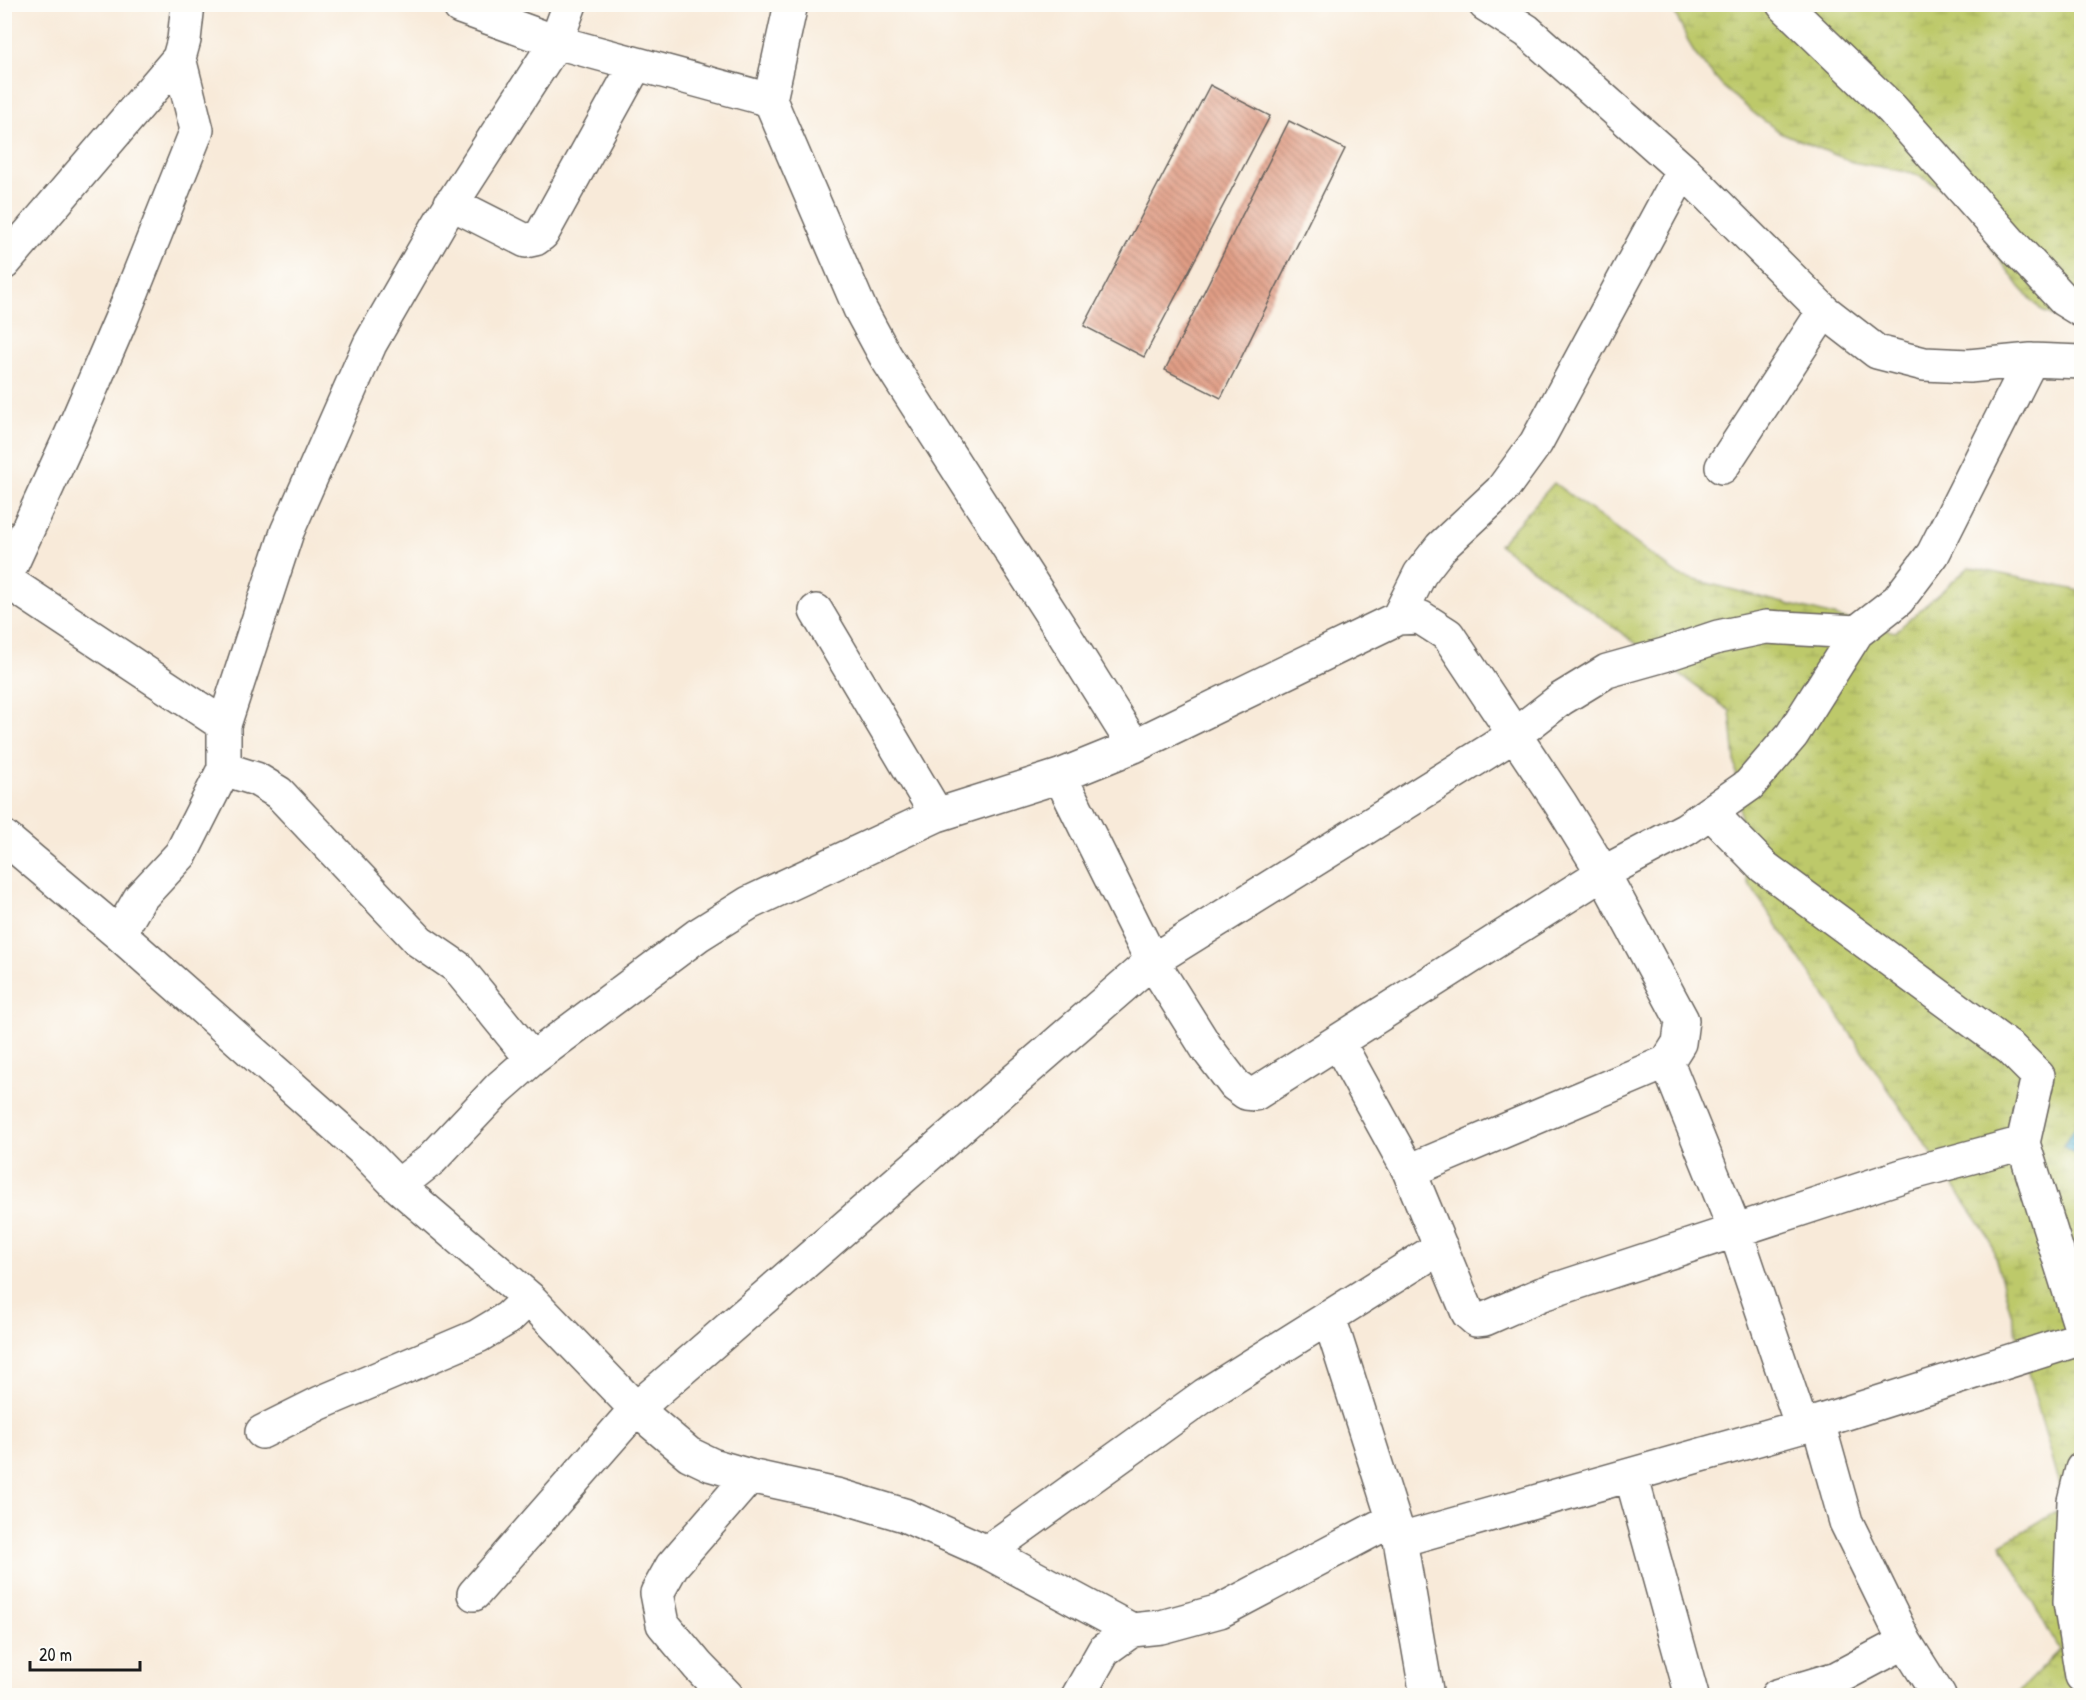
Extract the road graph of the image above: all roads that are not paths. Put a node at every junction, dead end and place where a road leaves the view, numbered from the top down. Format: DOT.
graph roads {
  1 [pos="188,4"];
  2 [pos="570,4"];
  3 [pos="791,4"];
  4 [pos="1485,4"];
  5 [pos="1783,4"];
  6 [pos="460,7"];
  7 [pos="555,42"];
  8 [pos="179,58"];
  9 [pos="636,64"];
  10 [pos="770,100"];
  11 [pos="1683,170"];
  12 [pos="451,203"];
  13 [pos="4,263"];
  14 [pos="1824,311"];
  15 [pos="2082,311"];
  16 [pos="2031,360"];
  17 [pos="2082,362"];
  18 [pos="1722,467"];
  19 [pos="5,579"];
  20 [pos="816,611"];
  21 [pos="1398,618"];
  22 [pos="1857,633"];
  23 [pos="224,725"];
  24 [pos="1516,734"];
  25 [pos="1134,746"];
  26 [pos="224,769"];
  27 [pos="1060,776"];
  28 [pos="1710,812"];
  29 [pos="937,815"];
  30 [pos="4,837"];
  31 [pos="1603,873"];
  32 [pos="118,934"];
  33 [pos="1152,961"];
  34 [pos="1338,1042"];
  35 [pos="532,1059"];
  36 [pos="1667,1062"];
  37 [pos="2023,1143"];
  38 [pos="1409,1171"];
  39 [pos="398,1186"];
  40 [pos="1735,1230"];
  41 [pos="1441,1246"];
  42 [pos="529,1298"];
  43 [pos="1329,1317"];
  44 [pos="2082,1331"];
  45 [pos="2082,1338"];
  46 [pos="636,1409"];
  47 [pos="1810,1425"];
  48 [pos="262,1432"];
  49 [pos="2082,1469"];
  50 [pos="1631,1475"];
  51 [pos="750,1476"];
  52 [pos="1396,1530"];
  53 [pos="987,1552"];
  54 [pos="474,1594"];
  55 [pos="1098,1613"];
  56 [pos="1132,1630"];
  57 [pos="1905,1642"];
  58 [pos="1104,1650"];
  59 [pos="2082,1676"];
  60 [pos="727,1695"];
  61 [pos="1078,1695"];
  62 [pos="1427,1695"];
  63 [pos="1692,1695"];
  64 [pos="1777,1695"];
  65 [pos="1939,1695"];
  1 -- 8 [label="street"];
  2 -- 7 [label="street"];
  3 -- 10 [label="street"];
  4 -- 11 [label="street"];
  5 -- 15 [label="street"];
  6 -- 7 [label="street"];
  7 -- 9 [label="street"];
  7 -- 12 [label="street"];
  8 -- 13 [label="street"];
  8 -- 19 [label="street"];
  9 -- 10 [label="street"];
  9 -- 12 [label="street"];
  10 -- 25 [label="street"];
  11 -- 14 [label="street"];
  11 -- 21 [label="street"];
  12 -- 23 [label="street"];
  14 -- 16 [label="street"];
  14 -- 18 [label="street"];
  16 -- 17 [label="street"];
  16 -- 22 [label="street"];
  19 -- 23 [label="street"];
  20 -- 29 [label="street"];
  21 -- 24 [label="street"];
  21 -- 25 [label="street"];
  22 -- 24 [label="street"];
  22 -- 28 [label="street"];
  23 -- 26 [label="street"];
  24 -- 31 [label="street"];
  24 -- 33 [label="street"];
  25 -- 27 [label="street"];
  26 -- 32 [label="street"];
  26 -- 35 [label="street"];
  27 -- 29 [label="street"];
  27 -- 33 [label="street"];
  28 -- 31 [label="street"];
  28 -- 37 [label="street"];
  29 -- 35 [label="street"];
  30 -- 32 [label="street"];
  31 -- 34 [label="street"];
  31 -- 36 [label="street"];
  32 -- 39 [label="street"];
  33 -- 34 [label="street"];
  33 -- 46 [label="street"];
  34 -- 38 [label="street"];
  35 -- 39 [label="street"];
  36 -- 38 [label="street"];
  36 -- 40 [label="street"];
  37 -- 40 [label="street"];
  37 -- 44 [label="street"];
  38 -- 41 [label="street"];
  39 -- 42 [label="street"];
  40 -- 41 [label="street"];
  40 -- 47 [label="street"];
  41 -- 43 [label="street"];
  42 -- 46 [label="street"];
  42 -- 48 [label="street"];
  43 -- 52 [label="street"];
  43 -- 53 [label="street"];
  45 -- 47 [label="street"];
  46 -- 51 [label="street"];
  46 -- 54 [label="street"];
  47 -- 50 [label="street"];
  47 -- 57 [label="street"];
  49 -- 59 [label="street"];
  50 -- 52 [label="street"];
  50 -- 63 [label="street"];
  51 -- 53 [label="street"];
  51 -- 60 [label="street"];
  52 -- 56 [label="street"];
  52 -- 62 [label="street"];
  53 -- 55 [label="street"];
  55 -- 56 [label="street"];
  55 -- 58 [label="street"];
  56 -- 58 [label="street"];
  57 -- 64 [label="street"];
  57 -- 65 [label="street"];
  58 -- 61 [label="street"];
}
